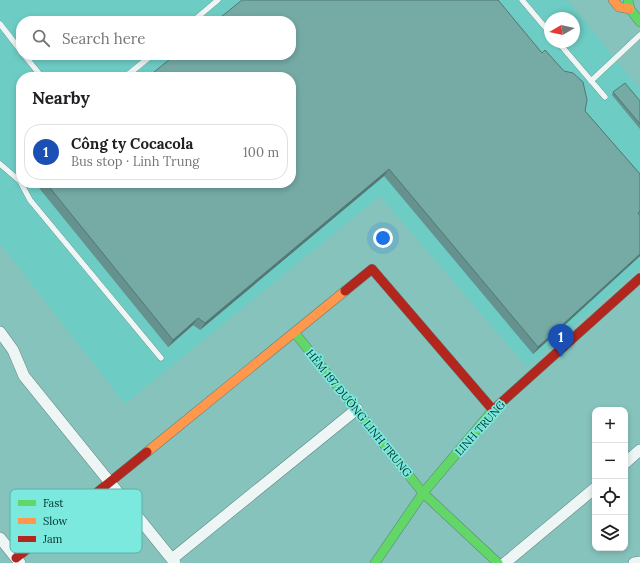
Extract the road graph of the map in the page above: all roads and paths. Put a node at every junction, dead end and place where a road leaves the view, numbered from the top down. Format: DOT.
graph roads {
  1 [pos="218,0"];
  2 [pos="522,0"];
  3 [pos="613,0"];
  4 [pos="629,4"];
  5 [pos="199,16"];
  6 [pos="640,22"];
  7 [pos="0,24"];
  8 [pos="544,26"];
  9 [pos="640,35"];
  10 [pos="16,45"];
  11 [pos="563,48"];
  12 [pos="28,60"];
  13 [pos="146,60"];
  14 [pos="38,72"];
  15 [pos="131,72"];
  16 [pos="591,81"];
  17 [pos="605,96"];
  18 [pos="0,164"];
  19 [pos="16,178"];
  20 [pos="24,188"];
  21 [pos="640,278"];
  22 [pos="0,332"];
  23 [pos="296,333"];
  24 [pos="161,358"];
  25 [pos="357,408"];
  26 [pos="493,410"];
  27 [pos="640,450"];
  28 [pos="628,460"];
  29 [pos="111,482"];
  30 [pos="103,489"];
  31 [pos="116,489"];
  32 [pos="592,490"];
  33 [pos="423,493"];
  34 [pos="142,522"];
  35 [pos="0,538"];
  36 [pos="10,550"];
  37 [pos="26,553"];
  38 [pos="18,560"];
  39 [pos="173,561"];
  40 [pos="640,562"];
  41 [pos="375,563"];
  42 [pos="498,563"];
  43 [pos="505,563"];
  44 [pos="634,563"];
  1 -- 5 [label="lane"];
  2 -- 8 [label="lane"];
  3 -- 4 [label="street"];
  4 -- 6 [label="street"];
  7 -- 10 [label="lane"];
  9 -- 16 [label="lane"];
  11 -- 16 [label="lane"];
  12 -- 14 [label="lane"];
  13 -- 15 [label="lane"];
  16 -- 17 [label="lane"];
  18 -- 19 [label="lane"];
  20 -- 24 [label="lane"];
  21 -- 26 [label="street, LINH TRUNG"];
  22 -- 29 [label="street"];
  23 -- 25 [label="street, HẺM 197 ĐƯỜNG LINH TRUNG"];
  23 -- 26 [label="street"];
  23 -- 29 [label="street"];
  25 -- 33 [label="street, HẺM 197 ĐƯỜNG LINH TRUNG"];
  25 -- 39 [label="street"];
  26 -- 33 [label="street, LINH TRUNG"];
  27 -- 28 [label="street"];
  29 -- 30 [label="street"];
  29 -- 31 [label="street"];
  32 -- 43 [label="street"];
  33 -- 41 [label="street, LINH TRUNG"];
  33 -- 42 [label="street, HẺM 197 ĐƯỜNG LINH TRUNG"];
  34 -- 39 [label="street"];
  35 -- 36 [label="street"];
  37 -- 38 [label="street"];
  40 -- 44 [label="street"];
}
